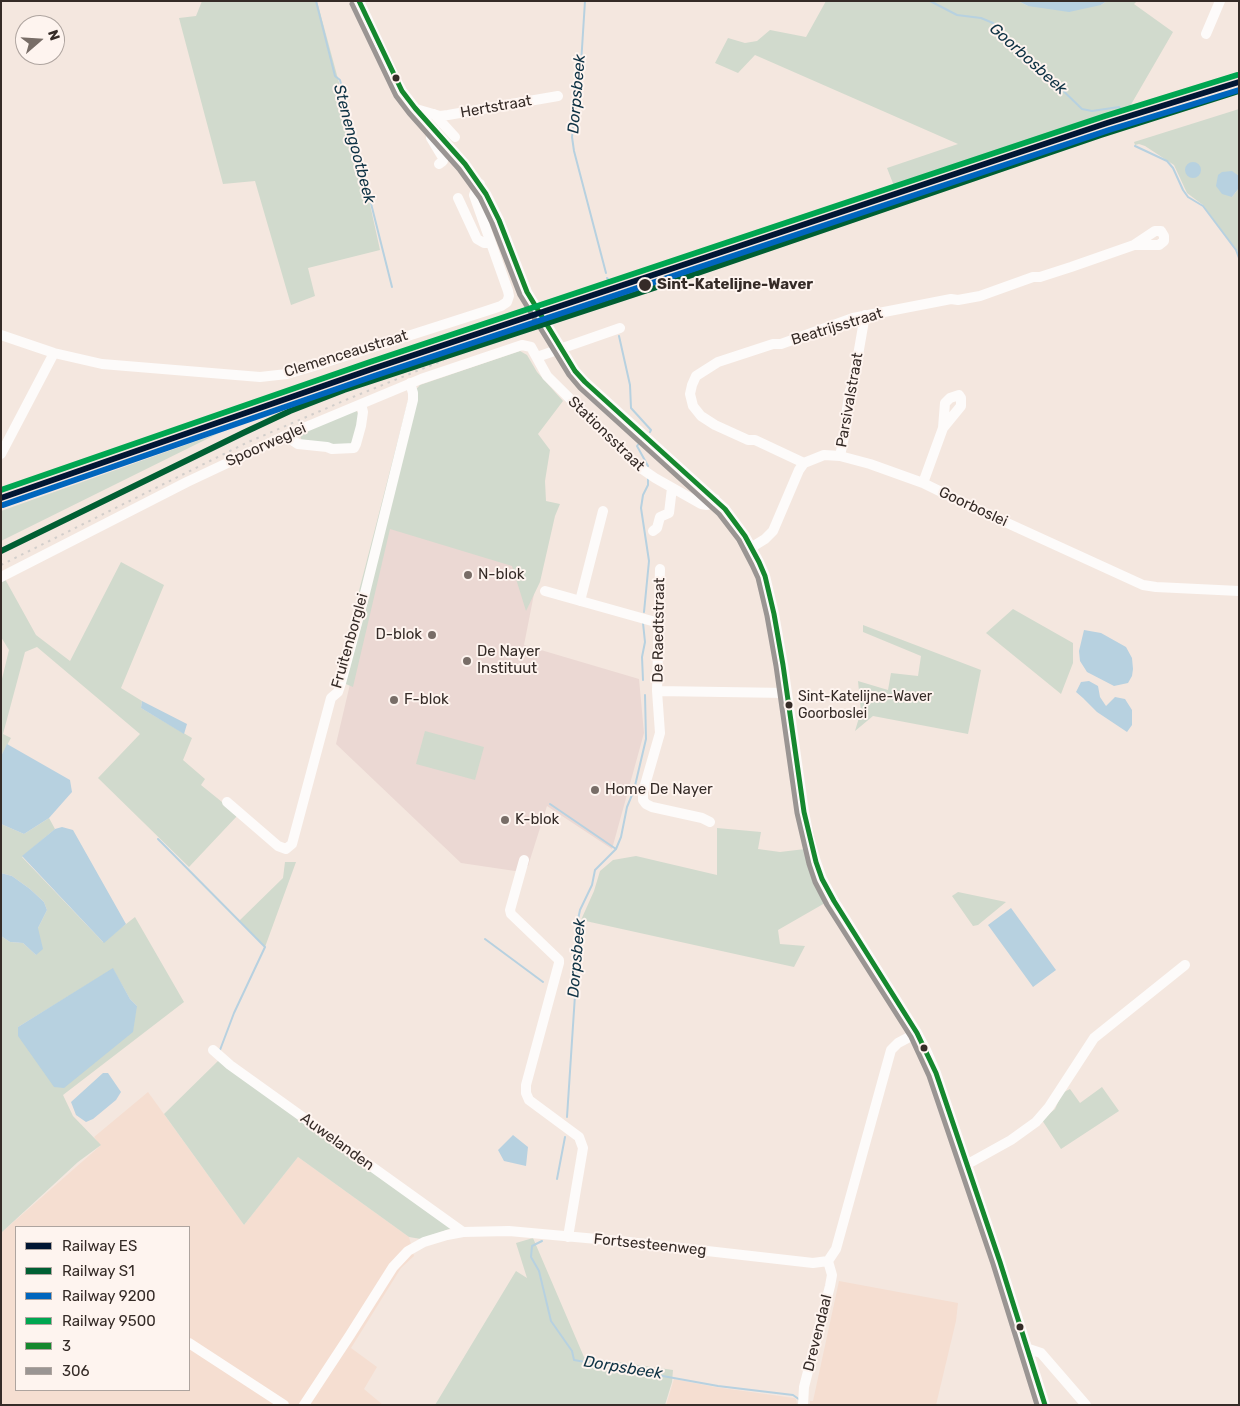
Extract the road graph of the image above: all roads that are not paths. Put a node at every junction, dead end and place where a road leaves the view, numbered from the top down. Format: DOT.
graph roads {
  1 [pos="359,1"];
  2 [pos="1220,1"];
  3 [pos="1206,34"];
  4 [pos="558,96"];
  5 [pos="416,108"];
  6 [pos="434,114"];
  7 [pos="435,130"];
  8 [pos="455,138"];
  9 [pos="439,164"];
  10 [pos="480,184"];
  11 [pos="458,198"];
  12 [pos="490,243"];
  13 [pos="1134,245"];
  14 [pos="865,315"];
  15 [pos="620,328"];
  16 [pos="1,335"];
  17 [pos="54,353"];
  18 [pos="537,357"];
  19 [pos="410,383"];
  20 [pos="361,404"];
  21 [pos="944,428"];
  22 [pos="289,434"];
  23 [pos="1,454"];
  24 [pos="840,456"];
  25 [pos="804,463"];
  26 [pos="923,483"];
  27 [pos="672,488"];
  28 [pos="715,499"];
  29 [pos="603,511"];
  30 [pos="653,531"];
  31 [pos="752,547"];
  32 [pos="660,569"];
  33 [pos="1,577"];
  34 [pos="545,591"];
  35 [pos="1239,591"];
  36 [pos="580,600"];
  37 [pos="659,622"];
  38 [pos="657,691"];
  39 [pos="787,692"];
  40 [pos="227,802"];
  41 [pos="710,822"];
  42 [pos="524,860"];
  43 [pos="1185,965"];
  44 [pos="917,1033"];
  45 [pos="213,1050"];
  46 [pos="966,1165"];
  47 [pos="463,1232"];
  48 [pos="568,1237"];
  49 [pos="828,1261"];
  50 [pos="190,1344"];
  51 [pos="1029,1349"];
  52 [pos="284,1405"];
  53 [pos="304,1405"];
  54 [pos="803,1405"];
  55 [pos="1045,1405"];
  56 [pos="1086,1405"];
  1 -- 5 [label="street"];
  2 -- 3 [label="street"];
  4 -- 6 [label="street, Hertstraat"];
  5 -- 6 [label="street, Hertstraat"];
  5 -- 7 [label="street"];
  6 -- 8 [label="street, Hertstraat"];
  7 -- 9 [label="street"];
  7 -- 10 [label="street"];
  10 -- 12 [label="street, Clemenceaustraat"];
  10 -- 28 [label="street, Stationsstraat"];
  11 -- 12 [label="street"];
  12 -- 17 [label="street, Clemenceaustraat"];
  13 -- 14 [label="street, Beatrijsstraat"];
  14 -- 24 [label="street, Parsivalstraat"];
  14 -- 25 [label="street, Beatrijsstraat"];
  15 -- 18 [label="street"];
  16 -- 17 [label="street, Clemenceaustraat"];
  17 -- 23 [label="street"];
  18 -- 19 [label="street, Spoorweglei"];
  18 -- 27 [label="street, Stationsstraat"];
  19 -- 20 [label="street, Spoorweglei"];
  19 -- 40 [label="street, Fruitenborglei"];
  20 -- 22 [label="street, Spoorweglei"];
  20 -- 22 [label="street"];
  21 -- 26 [label="street"];
  22 -- 33 [label="street, Spoorweglei"];
  24 -- 25 [label="street, Goorboslei"];
  24 -- 26 [label="street, Goorboslei"];
  25 -- 31 [label="street"];
  26 -- 35 [label="street, Goorboslei"];
  27 -- 28 [label="street, Stationsstraat"];
  27 -- 30 [label="street"];
  28 -- 31 [label="street, Stationsstraat"];
  29 -- 36 [label="street"];
  31 -- 39 [label="street, Stationsstraat"];
  32 -- 37 [label="street, De Raedtstraat"];
  34 -- 36 [label="street"];
  36 -- 37 [label="street"];
  37 -- 38 [label="street, De Raedtstraat"];
  38 -- 39 [label="street"];
  38 -- 41 [label="street, De Raedtstraat"];
  39 -- 44 [label="street, Stationsstraat"];
  42 -- 48 [label="street"];
  43 -- 46 [label="street"];
  44 -- 46 [label="street, Stationsstraat"];
  44 -- 49 [label="street"];
  45 -- 47 [label="street, Auwelanden"];
  46 -- 51 [label="street, Stationsstraat"];
  47 -- 48 [label="street, Fortsesteenweg"];
  47 -- 53 [label="street, Fortsesteenweg"];
  48 -- 49 [label="street, Fortsesteenweg"];
  49 -- 54 [label="street, Drevendaal"];
  50 -- 52 [label="street"];
  51 -- 55 [label="street, Stationsstraat"];
  51 -- 56 [label="street"];
}
